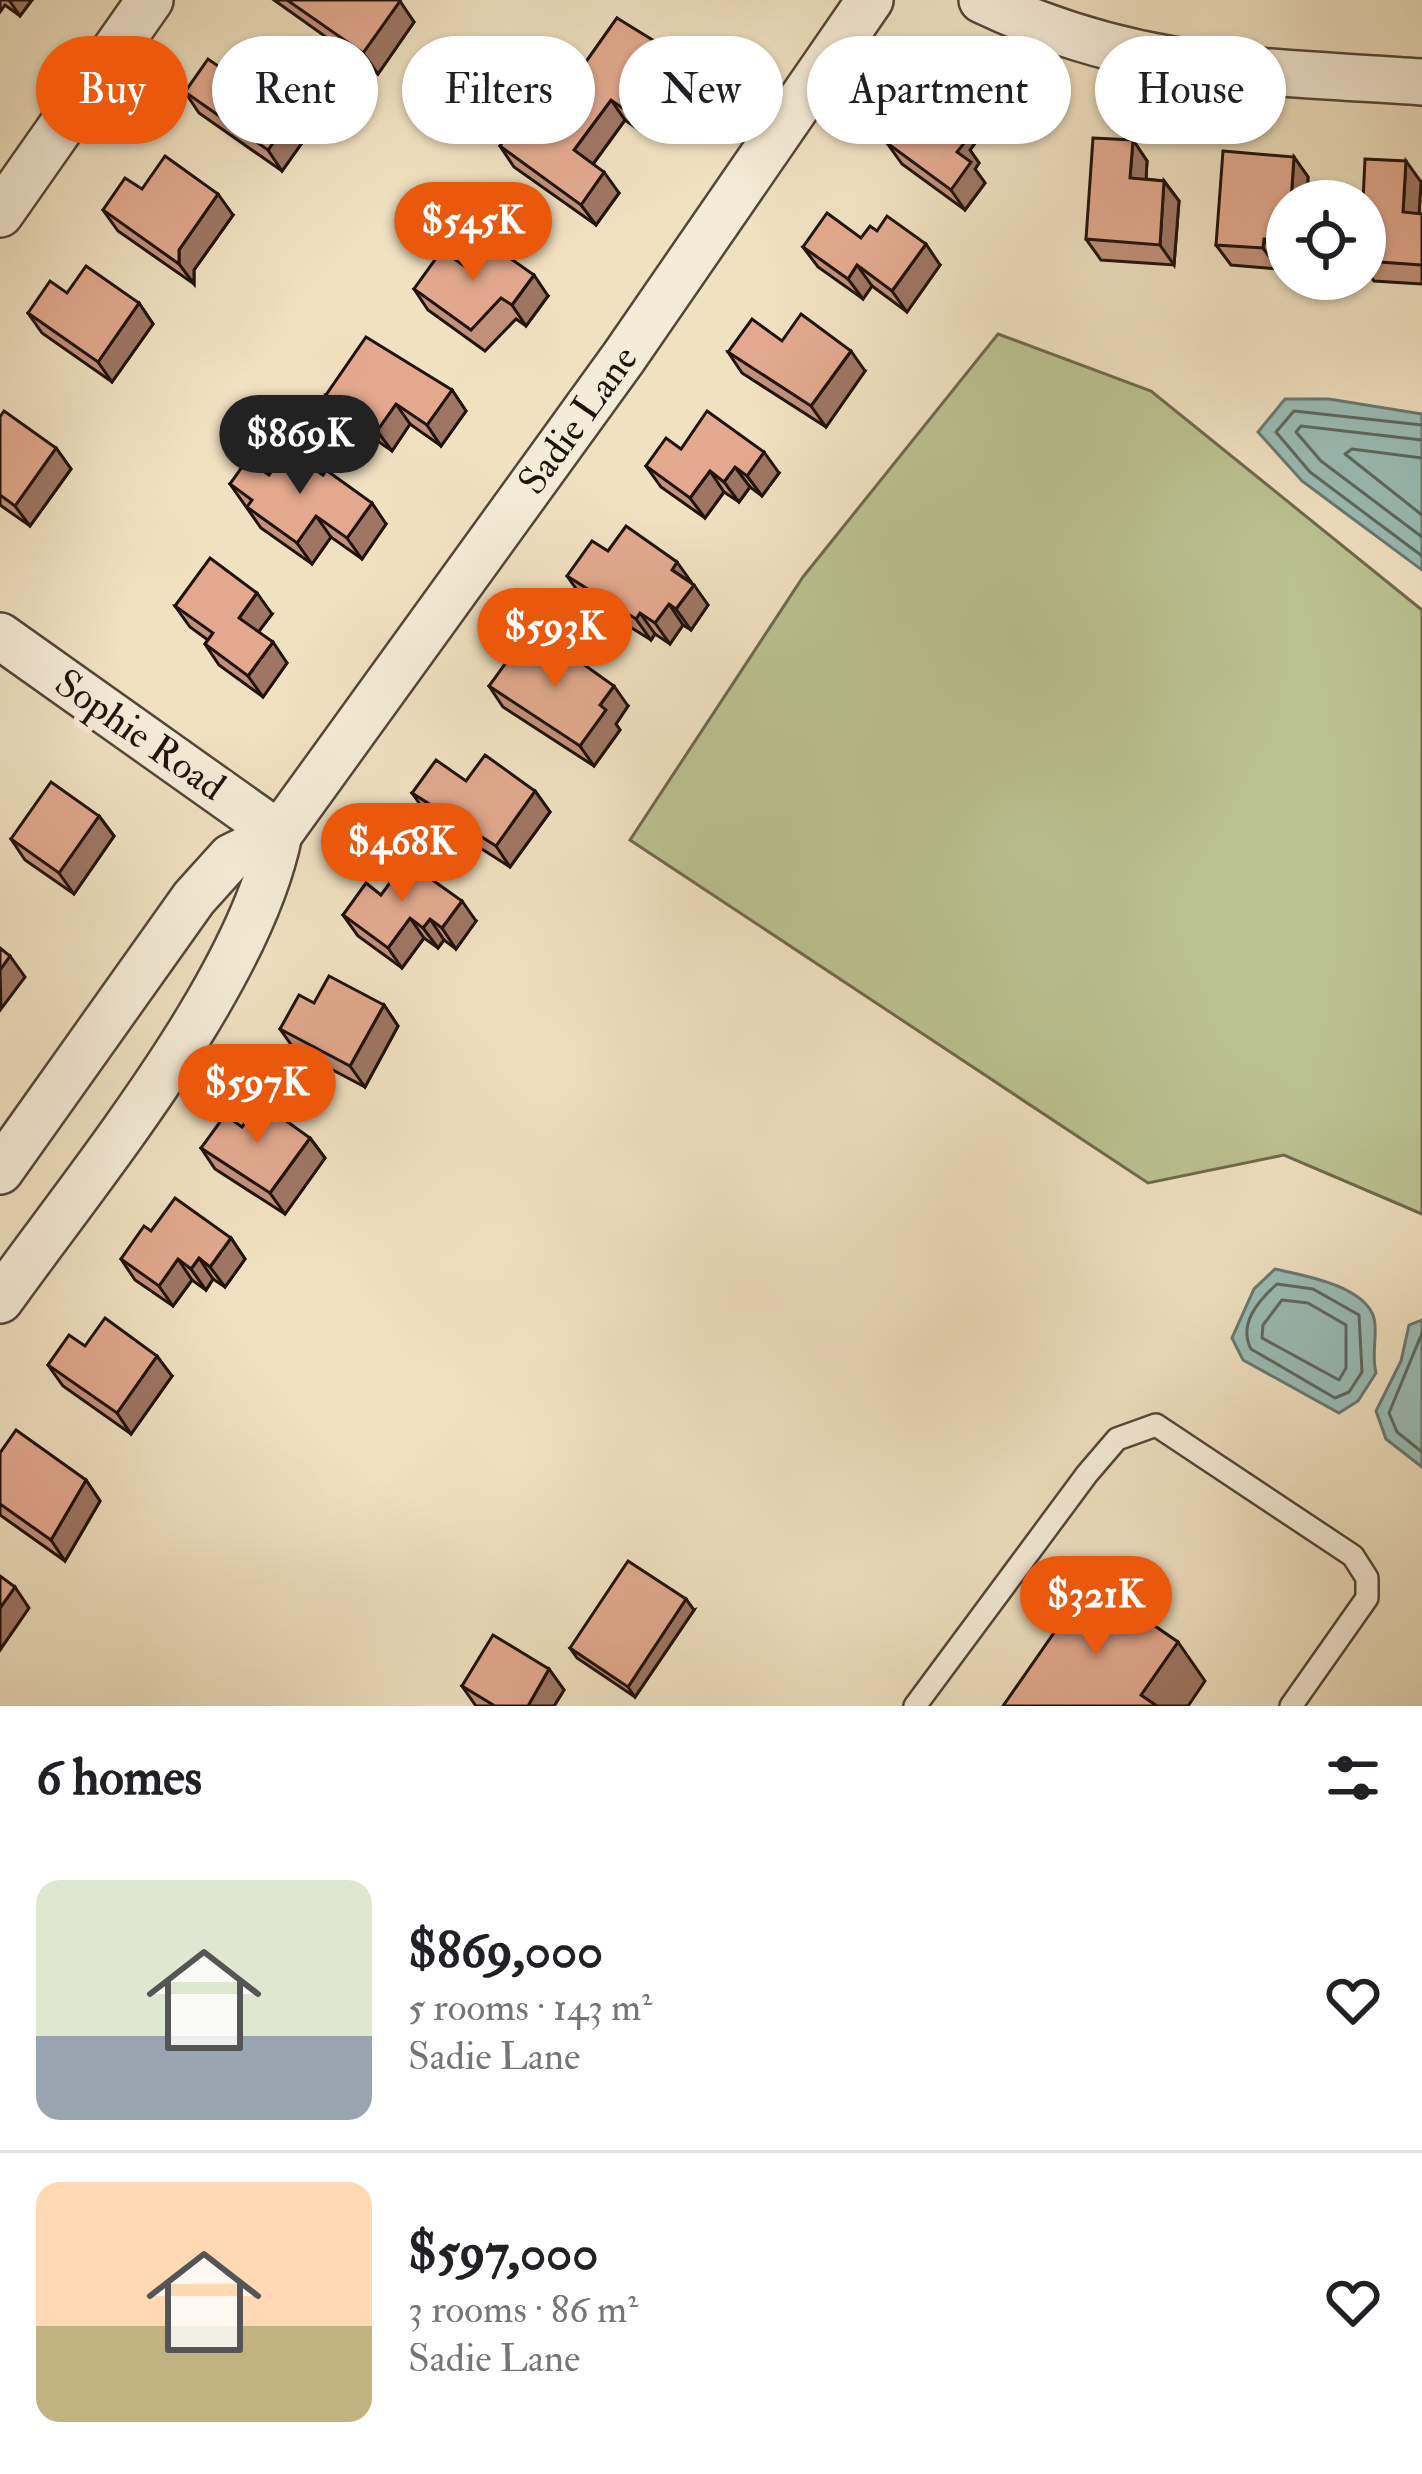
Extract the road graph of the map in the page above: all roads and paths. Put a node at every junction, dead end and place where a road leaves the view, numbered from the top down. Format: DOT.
graph roads {
  1 [pos="150,0"];
  2 [pos="870,0"];
  3 [pos="982,0"];
  4 [pos="1422,82"];
  5 [pos="0,214"];
  6 [pos="0,636"];
  7 [pos="279,834"];
  8 [pos="0,1171"];
  9 [pos="0,1300"];
  10 [pos="915,1706"];
  11 [pos="1291,1706"];
  1 -- 5 [label="street"];
  2 -- 7 [label="street, Sadie Lane"];
  3 -- 4 [label="street"];
  6 -- 7 [label="street, Sophie Road"];
  7 -- 8 [label="street, Sadie Lane"];
  7 -- 9 [label="street, Sadie Lane"];
  10 -- 11 [label="lane"];
}
